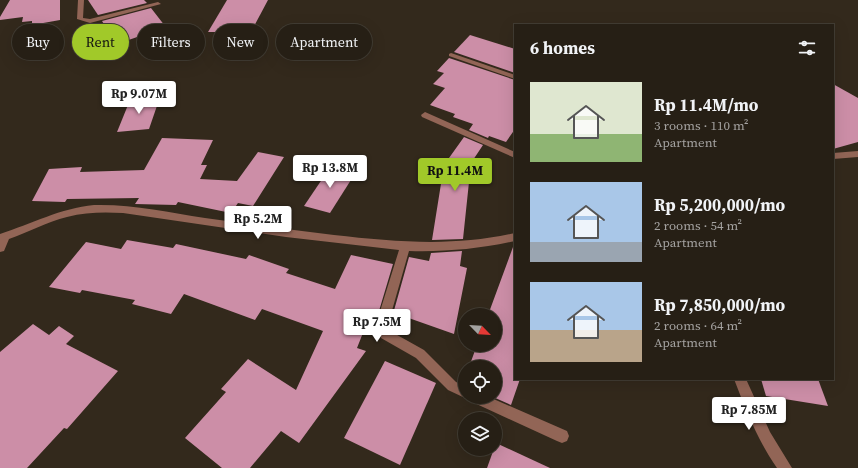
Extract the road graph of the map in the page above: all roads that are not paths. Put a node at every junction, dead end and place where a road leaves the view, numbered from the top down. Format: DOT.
graph roads {
  1 [pos="81,0"];
  2 [pos="158,4"];
  3 [pos="451,54"];
  4 [pos="514,77"];
  5 [pos="425,115"];
  6 [pos="858,154"];
  7 [pos="514,155"];
  8 [pos="834,156"];
  9 [pos="3,237"];
  10 [pos="514,238"];
  11 [pos="404,247"];
  12 [pos="0,248"];
  13 [pos="740,380"];
  14 [pos="458,389"];
  15 [pos="490,404"];
  16 [pos="562,436"];
  17 [pos="785,468"];
  1 -- 2 [label="street"];
  3 -- 4 [label="street"];
  5 -- 7 [label="street"];
  6 -- 8 [label="street"];
  9 -- 11 [label="street"];
  9 -- 12 [label="street"];
  10 -- 11 [label="street"];
  11 -- 14 [label="street"];
  13 -- 17 [label="street"];
  15 -- 16 [label="street"];
}
